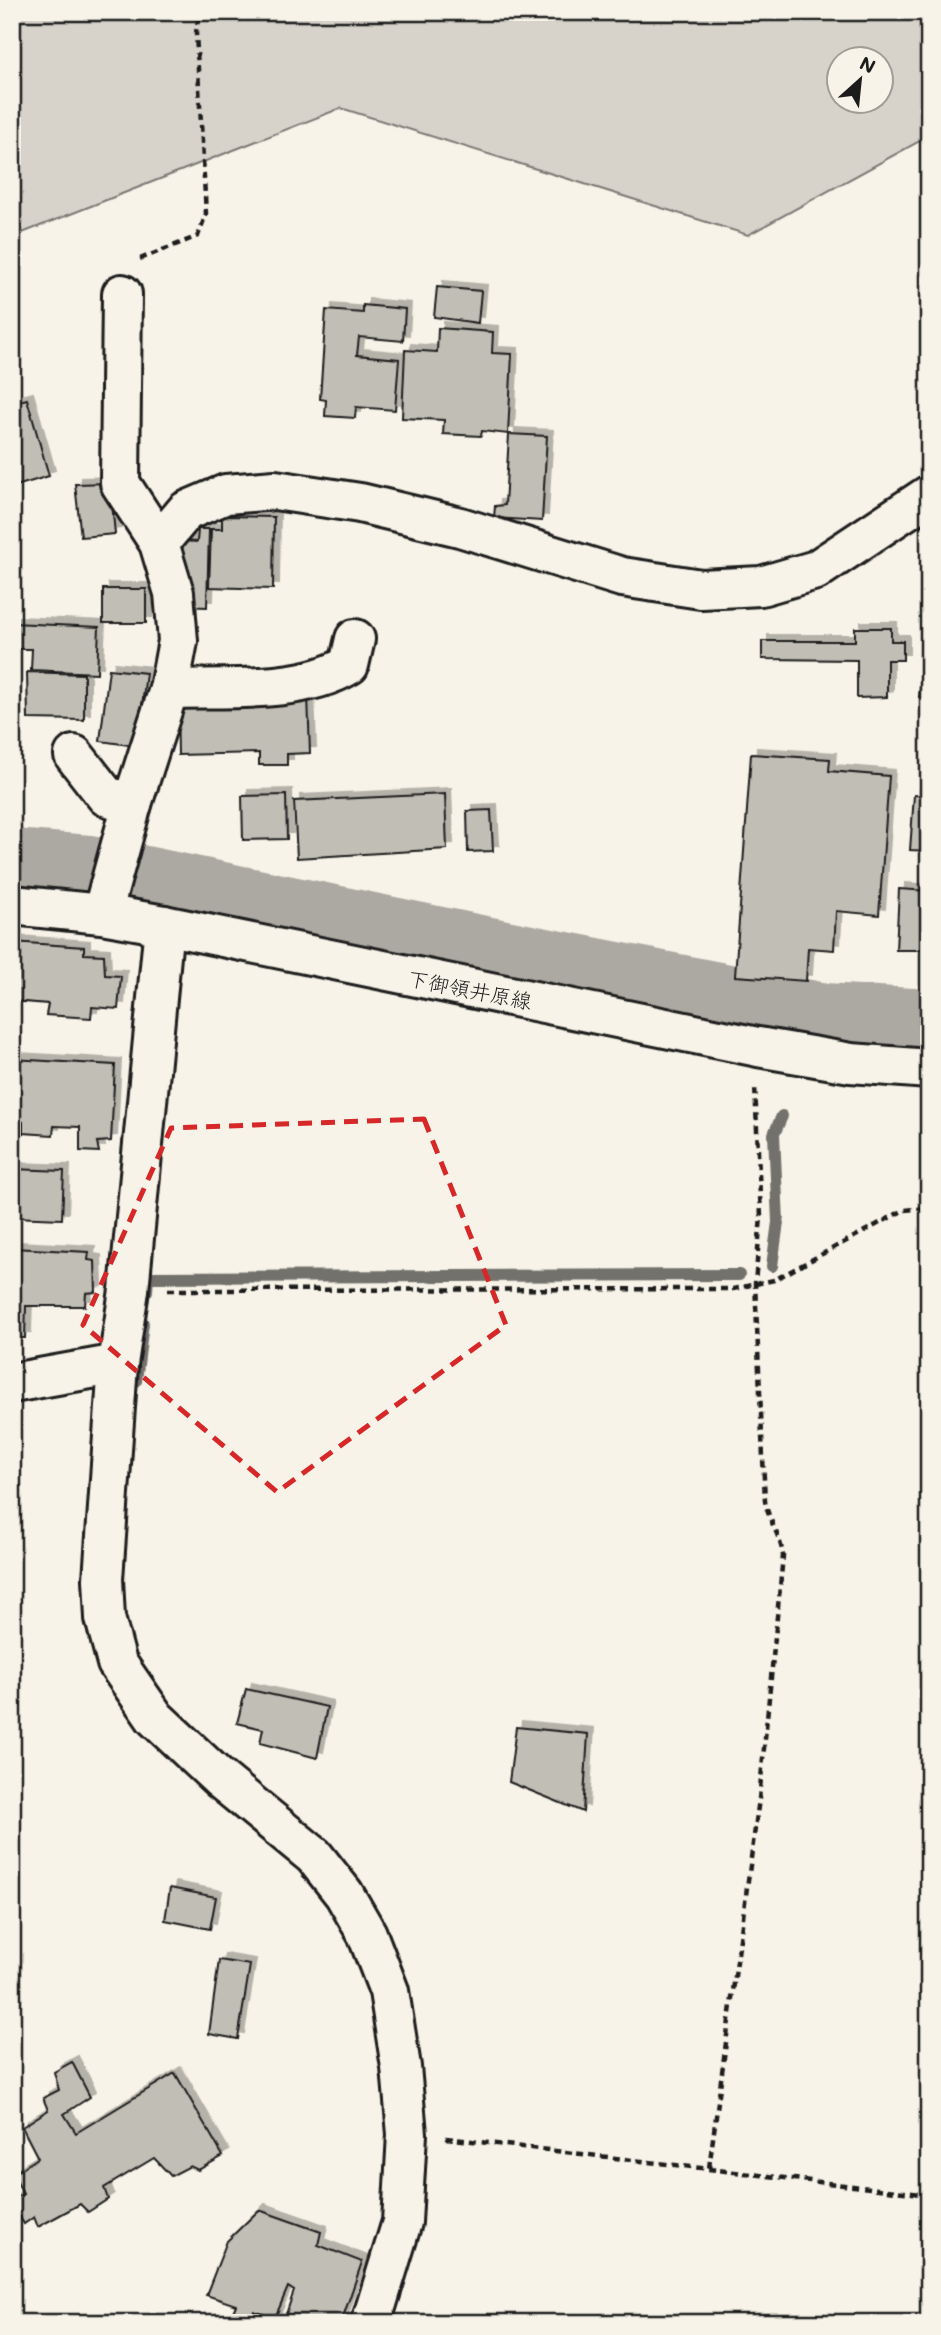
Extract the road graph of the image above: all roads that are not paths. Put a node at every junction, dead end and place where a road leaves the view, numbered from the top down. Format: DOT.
graph roads {
  1 [pos="122,294"];
  2 [pos="929,495"];
  3 [pos="159,543"];
  4 [pos="355,639"];
  5 [pos="169,688"];
  6 [pos="74,755"];
  7 [pos="132,804"];
  8 [pos="12,905"];
  9 [pos="102,914"];
  10 [pos="164,925"];
  11 [pos="929,1069"];
  12 [pos="118,1364"];
  13 [pos="12,1383"];
  14 [pos="371,2323"];
  1 -- 3 [label="street"];
  2 -- 3 [label="street"];
  3 -- 5 [label="street"];
  4 -- 5 [label="street"];
  5 -- 7 [label="street"];
  6 -- 7 [label="street"];
  7 -- 9 [label="street"];
  8 -- 9 [label="street, 下御領井原線"];
  9 -- 10 [label="street, 下御領井原線"];
  10 -- 11 [label="street, 下御領井原線"];
  10 -- 12 [label="street"];
  12 -- 13 [label="street"];
  12 -- 14 [label="street"];
}
